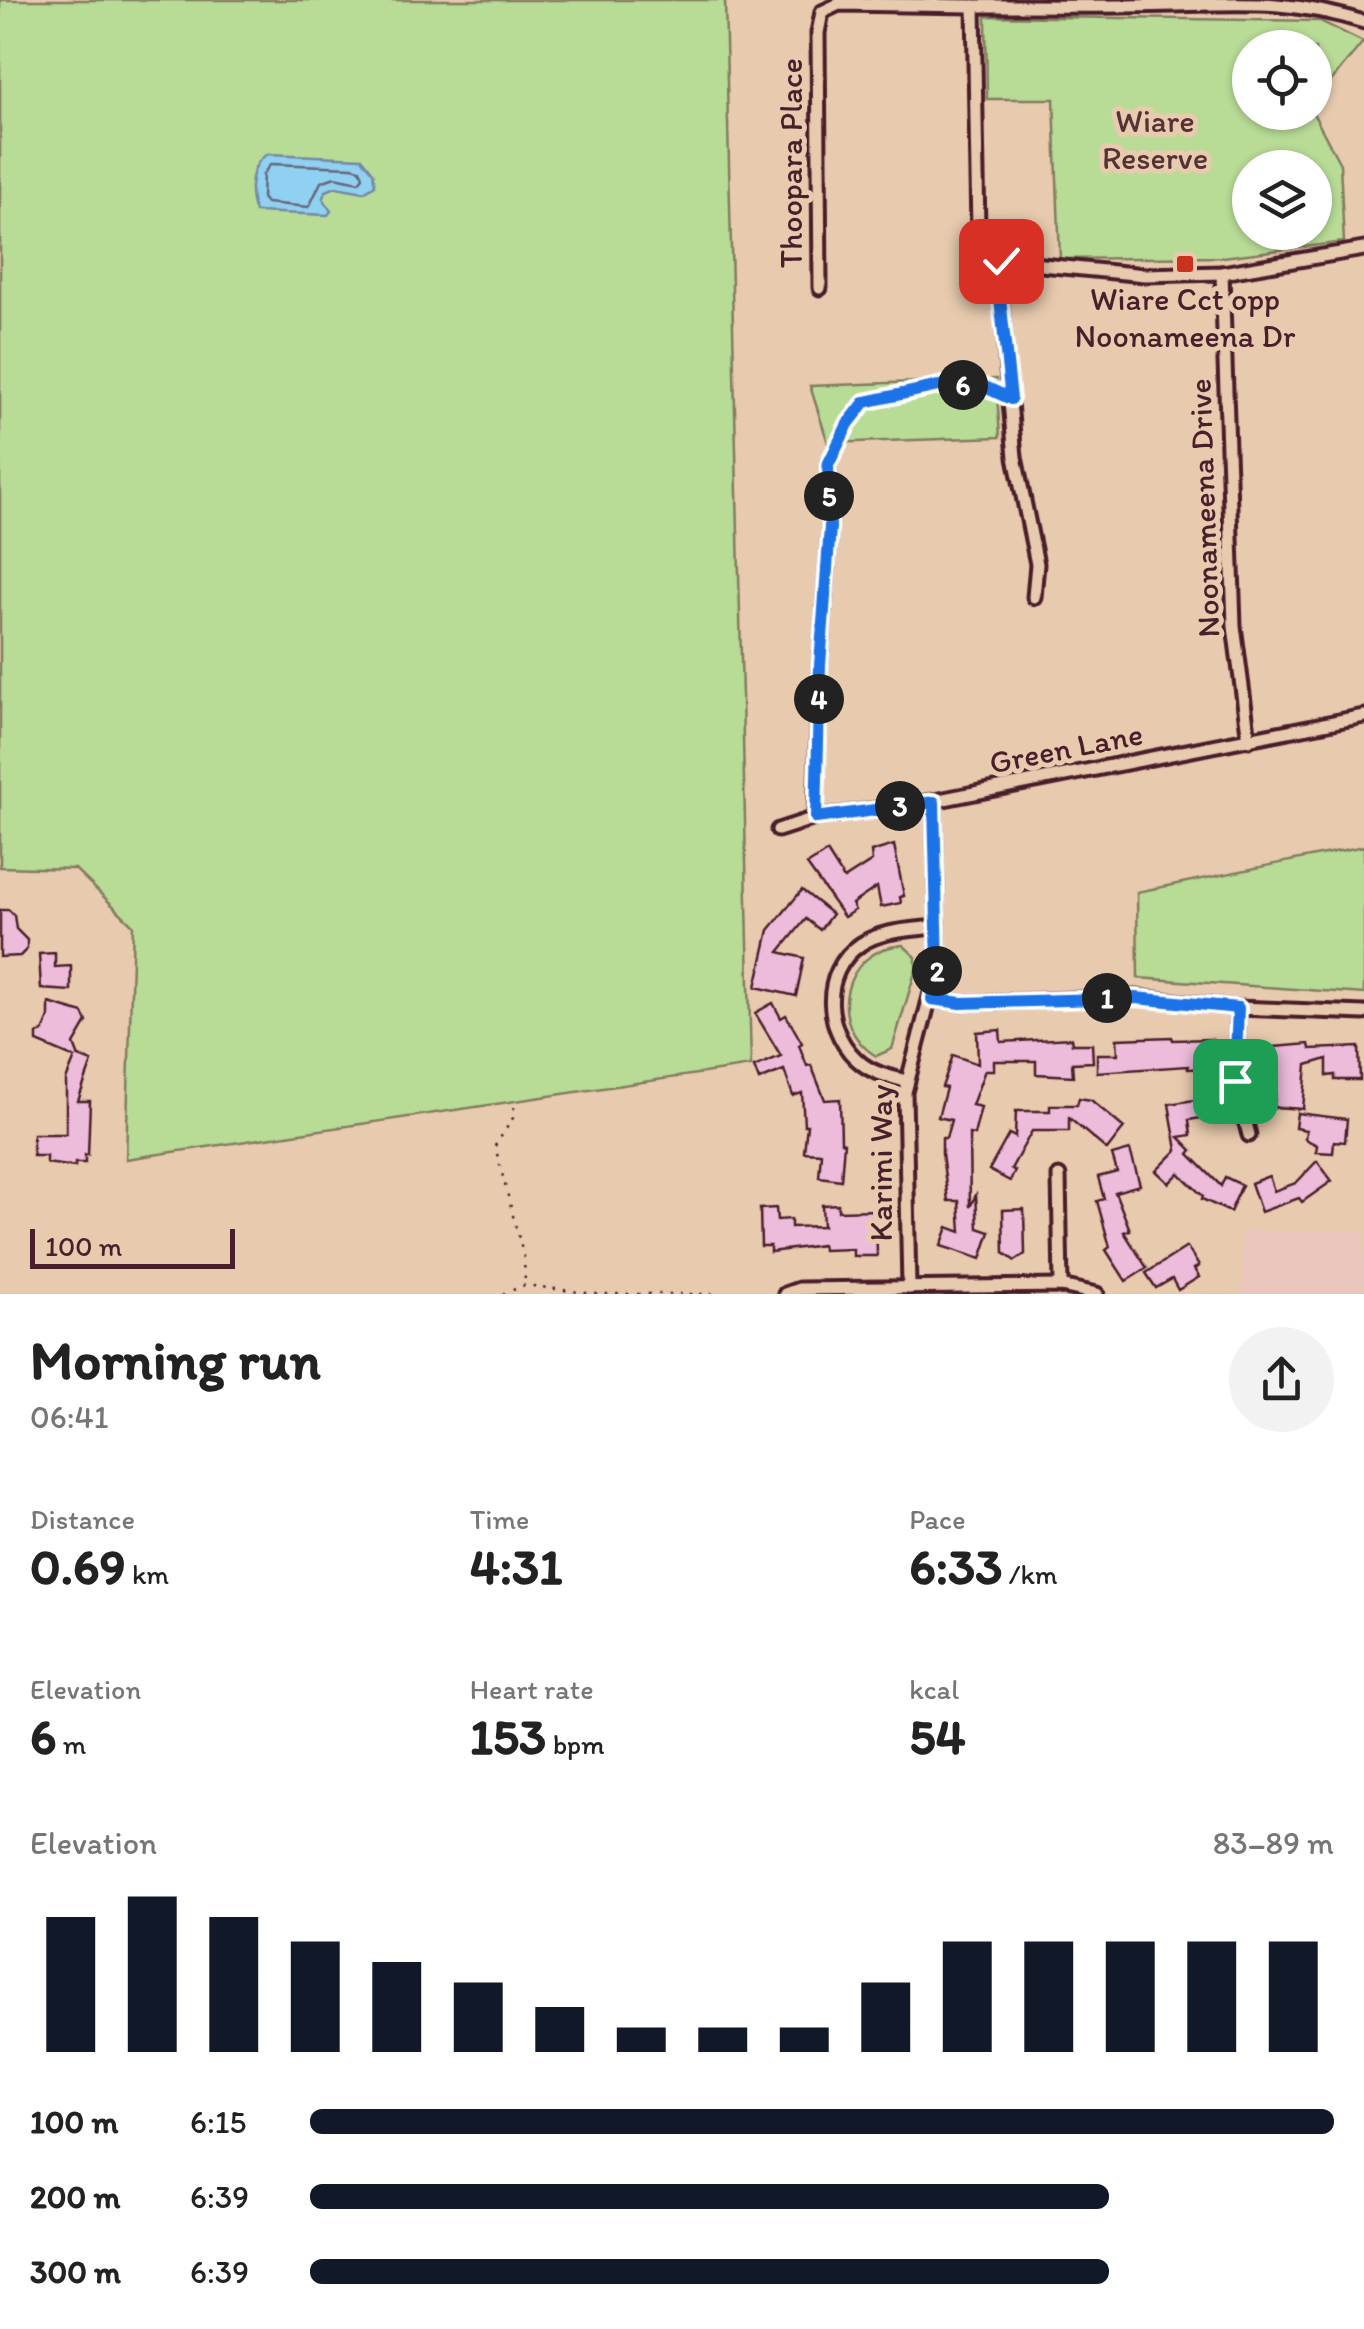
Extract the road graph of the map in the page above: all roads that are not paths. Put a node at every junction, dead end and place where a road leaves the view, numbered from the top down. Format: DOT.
graph roads {
  1 [pos="1174,3"];
  2 [pos="974,6"];
  3 [pos="1364,22"];
  4 [pos="1364,250"];
  5 [pos="1001,261"];
  6 [pos="1222,273"];
  7 [pos="820,288"];
  8 [pos="828,465"];
  9 [pos="1034,597"];
  10 [pos="1364,716"];
  11 [pos="1249,740"];
  12 [pos="934,802"];
  13 [pos="816,818"];
  14 [pos="778,830"];
  15 [pos="936,927"];
  16 [pos="932,999"];
  17 [pos="1238,1008"];
  18 [pos="1364,1013"];
  19 [pos="906,1081"];
  20 [pos="1249,1135"];
  21 [pos="1058,1176"];
  22 [pos="1061,1286"];
  23 [pos="909,1288"];
  24 [pos="785,1294"];
  25 [pos="1097,1294"];
  1 -- 2 [label="street"];
  1 -- 3 [label="street"];
  2 -- 5 [label="street"];
  2 -- 7 [label="street, Thoopara Place"];
  4 -- 6 [label="street"];
  5 -- 6 [label="street"];
  5 -- 9 [label="street"];
  6 -- 11 [label="street, Noonameena Drive"];
  8 -- 13 [label="street"];
  10 -- 11 [label="street, Green Lane"];
  11 -- 12 [label="street, Green Lane"];
  12 -- 13 [label="street, Green Lane"];
  12 -- 15 [label="street, Karimi Way"];
  13 -- 14 [label="street, Green Lane"];
  15 -- 16 [label="street, Karimi Way"];
  15 -- 19 [label="street"];
  16 -- 17 [label="street"];
  16 -- 19 [label="street, Karimi Way"];
  17 -- 18 [label="street"];
  17 -- 20 [label="street"];
  19 -- 23 [label="street, Karimi Way"];
  21 -- 22 [label="street"];
  22 -- 23 [label="street"];
  22 -- 25 [label="street"];
  23 -- 24 [label="street"];
}
